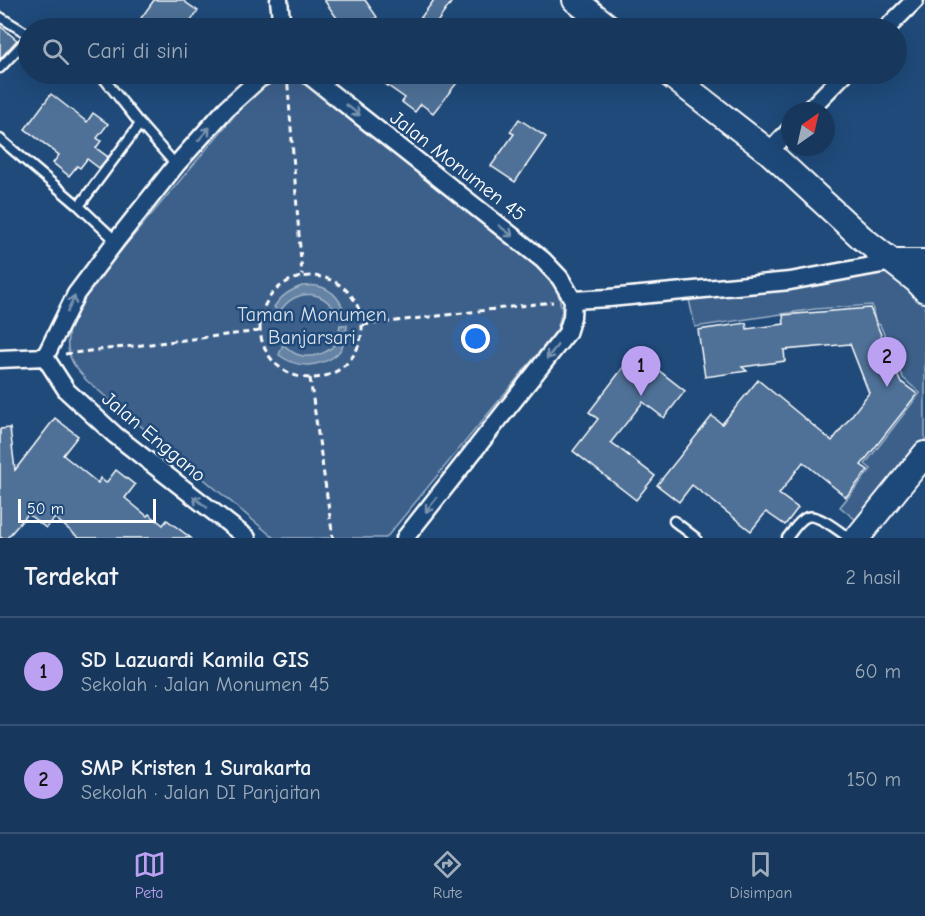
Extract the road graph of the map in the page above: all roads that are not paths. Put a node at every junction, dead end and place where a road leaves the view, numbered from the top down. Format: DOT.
graph roads {
  1 [pos="279,0"];
  2 [pos="575,0"];
  3 [pos="915,0"];
  4 [pos="0,17"];
  5 [pos="281,18"];
  6 [pos="598,18"];
  7 [pos="897,18"];
  8 [pos="18,29"];
  9 [pos="18,47"];
  10 [pos="0,68"];
  11 [pos="108,84"];
  12 [pos="254,84"];
  13 [pos="320,84"];
  14 [pos="682,84"];
  15 [pos="834,84"];
  16 [pos="817,102"];
  17 [pos="140,124"];
  18 [pos="0,139"];
  19 [pos="781,139"];
  20 [pos="769,152"];
  21 [pos="177,165"];
  22 [pos="79,206"];
  23 [pos="116,241"];
  24 [pos="893,262"];
  25 [pos="925,262"];
  26 [pos="925,290"];
  27 [pos="573,300"];
  28 [pos="45,357"];
  29 [pos="0,359"];
  30 [pos="925,454"];
  31 [pos="674,521"];
  32 [pos="247,538"];
  33 [pos="405,538"];
  34 [pos="696,538"];
  35 [pos="787,538"];
  36 [pos="849,538"];
  37 [pos="857,538"];
  1 -- 5 [label="street"];
  2 -- 6 [label="main road"];
  3 -- 7 [label="street"];
  4 -- 8 [label="lane"];
  9 -- 10 [label="lane"];
  11 -- 17 [label="lane"];
  21 -- 12 [label="street, one-way"];
  13 -- 27 [label="street, Jalan Monumen 45, one-way"];
  14 -- 20 [label="main road"];
  15 -- 16 [label="street"];
  17 -- 21 [label="lane"];
  17 -- 22 [label="lane"];
  18 -- 22 [label="lane"];
  19 -- 20 [label="street"];
  20 -- 24 [label="main road"];
  21 -- 23 [label="street"];
  22 -- 23 [label="lane"];
  28 -- 23 [label="street, one-way"];
  24 -- 25 [label="main road"];
  24 -- 26 [label="main road"];
  24 -- 27 [label="street"];
  27 -- 33 [label="street, one-way"];
  28 -- 29 [label="street"];
  32 -- 28 [label="street, Jalan Enggano, one-way"];
  30 -- 37 [label="main road"];
  31 -- 34 [label="lane"];
  35 -- 36 [label="lane"];
}
